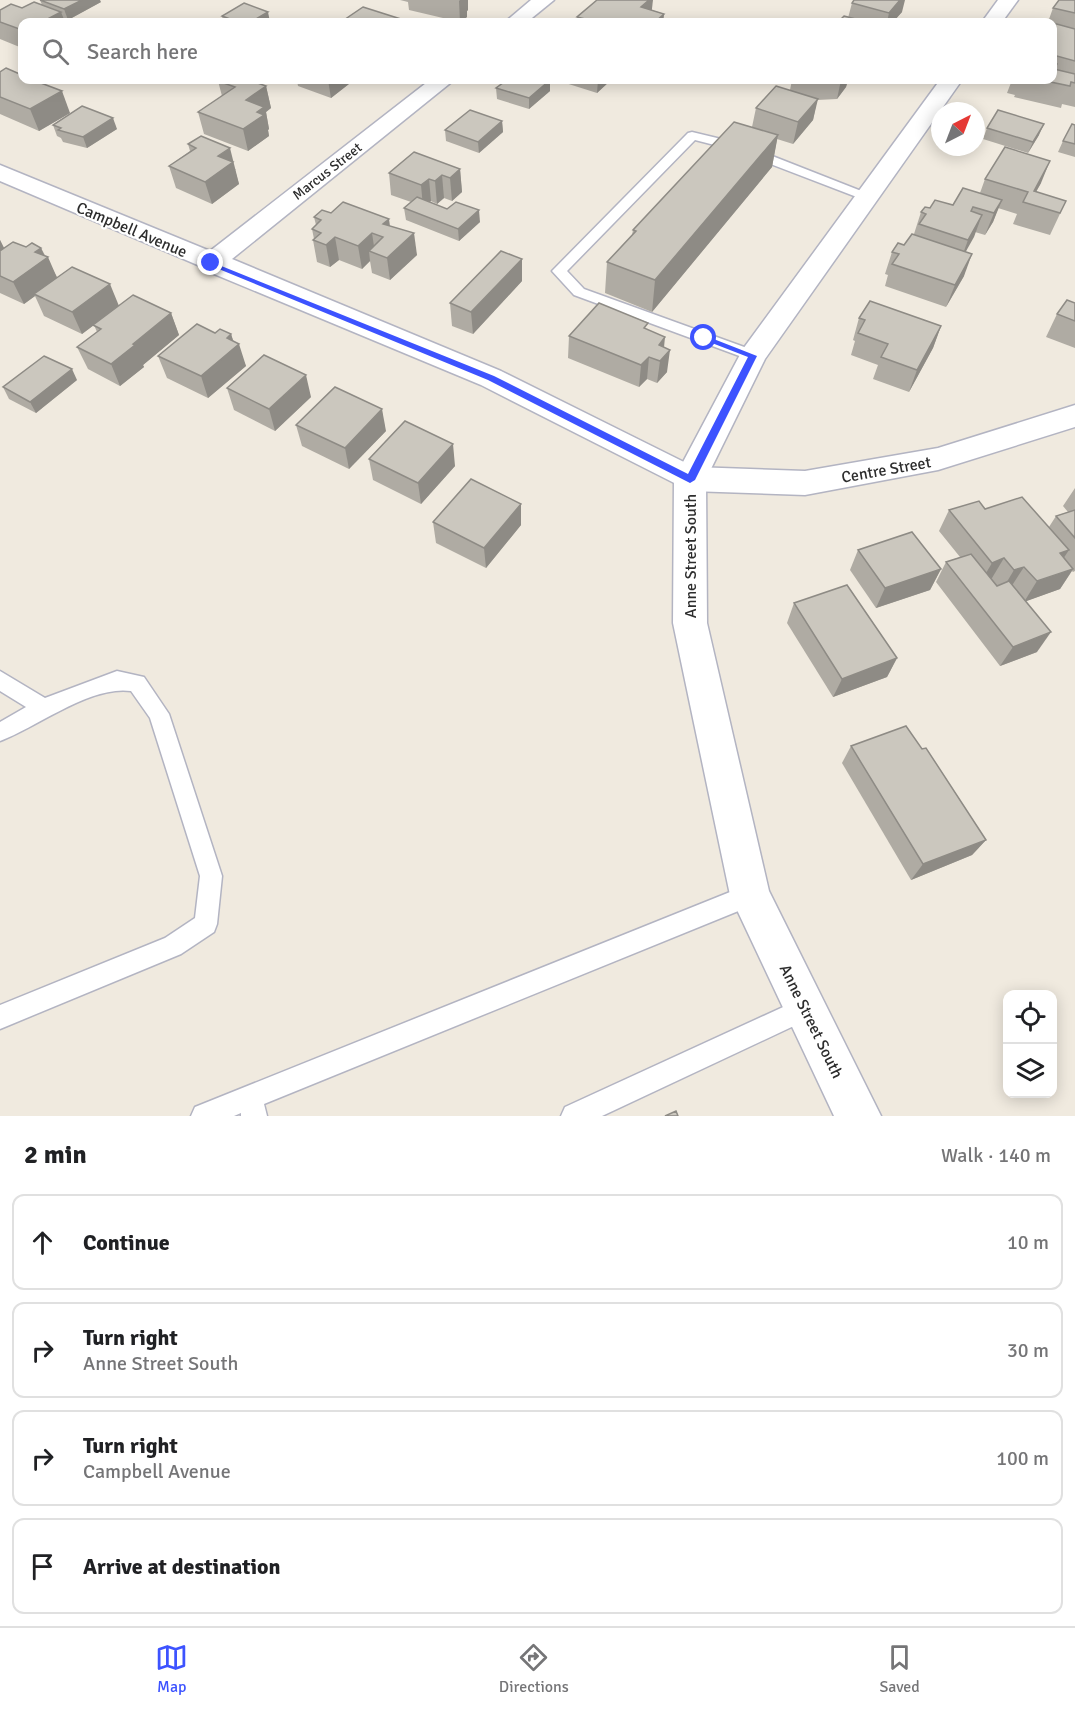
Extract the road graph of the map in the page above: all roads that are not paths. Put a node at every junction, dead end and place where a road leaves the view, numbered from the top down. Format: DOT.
graph roads {
  1 [pos="543,0"];
  2 [pos="1008,0"];
  3 [pos="520,18"];
  4 [pos="995,18"];
  5 [pos="438,84"];
  6 [pos="948,84"];
  7 [pos="0,172"];
  8 [pos="867,196"];
  9 [pos="211,263"];
  10 [pos="753,356"];
  11 [pos="1075,416"];
  12 [pos="690,480"];
  13 [pos="0,680"];
  14 [pos="43,708"];
  15 [pos="0,732"];
  16 [pos="750,895"];
  17 [pos="807,1008"];
  18 [pos="0,1017"];
  19 [pos="252,1106"];
  20 [pos="204,1116"];
  21 [pos="574,1116"];
  22 [pos="858,1116"];
  1 -- 3 [label="street"];
  2 -- 4 [label="street"];
  5 -- 9 [label="street, Marcus Street"];
  6 -- 8 [label="street, Anne Street South"];
  7 -- 9 [label="street, Campbell Avenue"];
  8 -- 10 [label="street, Anne Street South"];
  8 -- 10 [label="lane"];
  9 -- 12 [label="street, Campbell Avenue"];
  10 -- 12 [label="street, Anne Street South"];
  11 -- 12 [label="street, Centre Street"];
  12 -- 16 [label="street, Anne Street South"];
  13 -- 14 [label="lane"];
  14 -- 15 [label="lane"];
  14 -- 18 [label="lane"];
  16 -- 17 [label="street, Anne Street South"];
  16 -- 19 [label="lane"];
  17 -- 21 [label="lane"];
  17 -- 22 [label="street, Anne Street South"];
  19 -- 20 [label="lane"];
}
